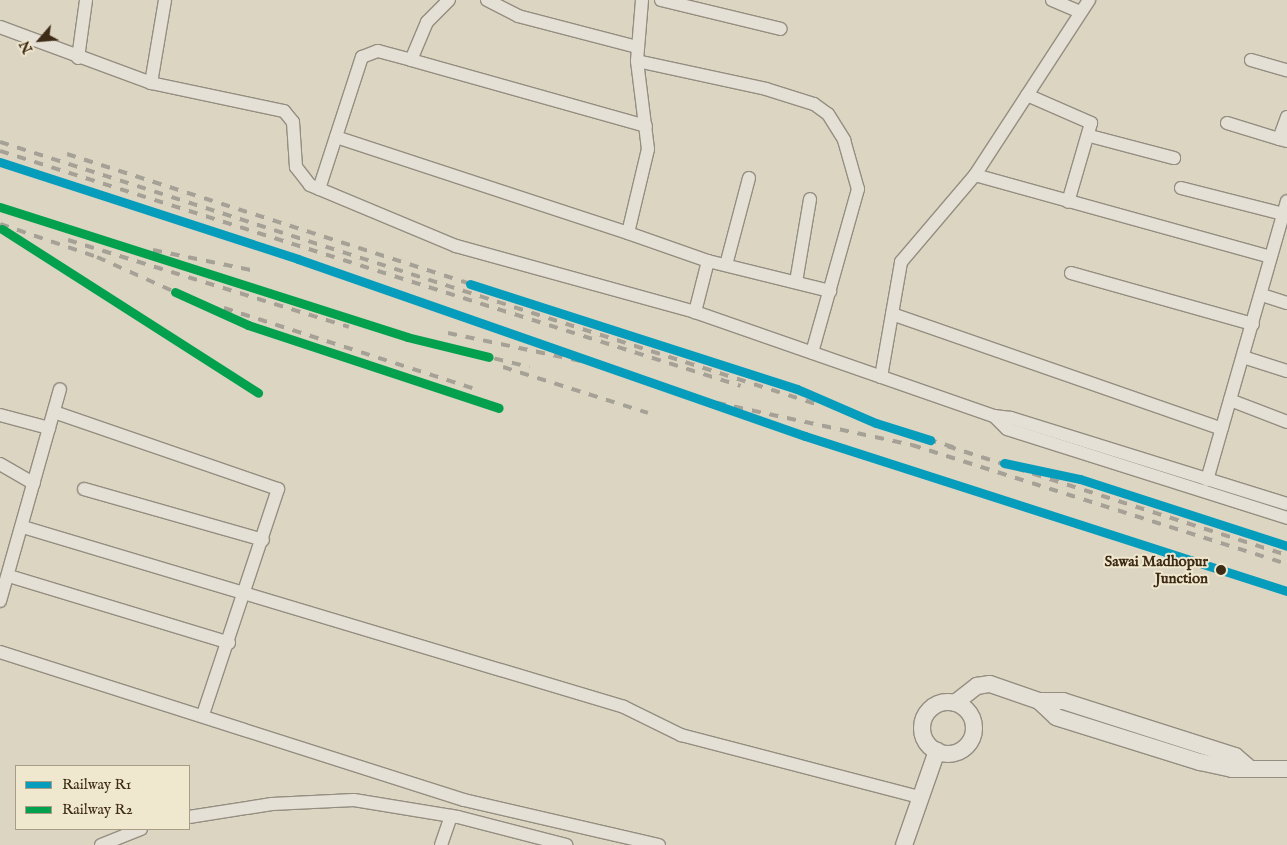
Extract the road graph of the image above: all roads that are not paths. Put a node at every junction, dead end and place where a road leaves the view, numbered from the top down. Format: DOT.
graph roads {
  1 [pos="86,0"];
  2 [pos="165,0"];
  3 [pos="449,0"];
  4 [pos="487,0"];
  5 [pos="642,0"];
  6 [pos="661,0"];
  7 [pos="1052,0"];
  8 [pos="1089,0"];
  9 [pos="1080,12"];
  10 [pos="0,27"];
  11 [pos="781,29"];
  12 [pos="637,47"];
  13 [pos="78,58"];
  14 [pos="411,60"];
  15 [pos="1251,60"];
  16 [pos="637,61"];
  17 [pos="1287,70"];
  18 [pos="151,83"];
  19 [pos="1027,94"];
  20 [pos="1287,117"];
  21 [pos="1226,123"];
  22 [pos="646,126"];
  23 [pos="1090,136"];
  24 [pos="336,137"];
  25 [pos="1283,140"];
  26 [pos="1174,158"];
  27 [pos="976,175"];
  28 [pos="749,178"];
  29 [pos="1181,188"];
  30 [pos="319,189"];
  31 [pos="810,199"];
  32 [pos="1068,202"];
  33 [pos="1286,210"];
  34 [pos="628,233"];
  35 [pos="1270,257"];
  36 [pos="708,260"];
  37 [pos="726,265"];
  38 [pos="1070,273"];
  39 [pos="796,282"];
  40 [pos="830,291"];
  41 [pos="1262,295"];
  42 [pos="1287,303"];
  43 [pos="695,312"];
  44 [pos="892,314"];
  45 [pos="1253,324"];
  46 [pos="812,353"];
  47 [pos="1243,357"];
  48 [pos="1287,371"];
  49 [pos="881,377"];
  50 [pos="60,389"];
  51 [pos="1230,400"];
  52 [pos="54,412"];
  53 [pos="0,415"];
  54 [pos="994,416"];
  55 [pos="1287,422"];
  56 [pos="50,428"];
  57 [pos="1222,429"];
  58 [pos="0,464"];
  59 [pos="1207,480"];
  60 [pos="34,484"];
  61 [pos="84,489"];
  62 [pos="1287,504"];
  63 [pos="1287,518"];
  64 [pos="23,527"];
  65 [pos="263,540"];
  66 [pos="9,576"];
  67 [pos="246,594"];
  68 [pos="0,601"];
  69 [pos="229,643"];
  70 [pos="0,652"];
  71 [pos="955,703"];
  72 [pos="203,714"];
  73 [pos="937,751"];
  74 [pos="1287,769"];
  75 [pos="919,798"];
  76 [pos="464,800"];
  77 [pos="455,817"];
  78 [pos="190,818"];
  79 [pos="138,830"];
  80 [pos="101,845"];
  81 [pos="441,845"];
  82 [pos="566,845"];
  83 [pos="659,845"];
  84 [pos="904,845"];
  1 -- 13 [label="street"];
  2 -- 18 [label="street"];
  3 -- 14 [label="street"];
  4 -- 12 [label="street"];
  5 -- 12 [label="street"];
  6 -- 11 [label="street"];
  7 -- 9 [label="street"];
  8 -- 9 [label="street"];
  9 -- 19 [label="street"];
  10 -- 13 [label="street"];
  12 -- 16 [label="street"];
  13 -- 18 [label="street"];
  14 -- 22 [label="street"];
  14 -- 24 [label="street"];
  15 -- 17 [label="street"];
  16 -- 22 [label="street"];
  16 -- 40 [label="street"];
  18 -- 30 [label="street"];
  19 -- 23 [label="street"];
  19 -- 27 [label="street"];
  20 -- 25 [label="street"];
  21 -- 25 [label="street"];
  22 -- 34 [label="street"];
  23 -- 26 [label="street"];
  23 -- 32 [label="street"];
  24 -- 30 [label="street"];
  24 -- 34 [label="street"];
  27 -- 32 [label="street"];
  27 -- 44 [label="street"];
  28 -- 37 [label="street"];
  29 -- 33 [label="street"];
  30 -- 43 [label="street"];
  31 -- 39 [label="street"];
  32 -- 35 [label="street"];
  33 -- 35 [label="street"];
  34 -- 36 [label="street"];
  35 -- 41 [label="street"];
  36 -- 37 [label="street"];
  36 -- 43 [label="street"];
  37 -- 39 [label="street"];
  38 -- 45 [label="street"];
  39 -- 40 [label="street"];
  40 -- 46 [label="street"];
  41 -- 42 [label="street"];
  41 -- 45 [label="street"];
  43 -- 46 [label="street"];
  44 -- 49 [label="street"];
  44 -- 57 [label="street"];
  45 -- 47 [label="street"];
  46 -- 49 [label="street"];
  47 -- 48 [label="street"];
  47 -- 51 [label="street"];
  49 -- 54 [label="street"];
  50 -- 52 [label="street"];
  51 -- 55 [label="street"];
  51 -- 57 [label="street"];
  52 -- 56 [label="street"];
  52 -- 65 [label="street"];
  53 -- 56 [label="street"];
  54 -- 59 [label="street"];
  54 -- 63 [label="street"];
  56 -- 60 [label="street"];
  57 -- 59 [label="street"];
  58 -- 60 [label="street"];
  59 -- 62 [label="street"];
  60 -- 64 [label="street"];
  61 -- 65 [label="street"];
  64 -- 66 [label="street"];
  64 -- 67 [label="street"];
  65 -- 67 [label="street"];
  66 -- 68 [label="street"];
  66 -- 69 [label="street"];
  67 -- 69 [label="street"];
  67 -- 75 [label="street"];
  69 -- 72 [label="street"];
  70 -- 72 [label="street"];
  71 -- 73 [label="street"];
  71 -- 73 [label="street"];
  71 -- 74 [label="street"];
  72 -- 76 [label="street"];
  73 -- 75 [label="street"];
  75 -- 84 [label="street"];
  76 -- 77 [label="street"];
  76 -- 83 [label="street"];
  77 -- 78 [label="street"];
  77 -- 81 [label="street"];
  77 -- 82 [label="street"];
  79 -- 80 [label="street"];
}
